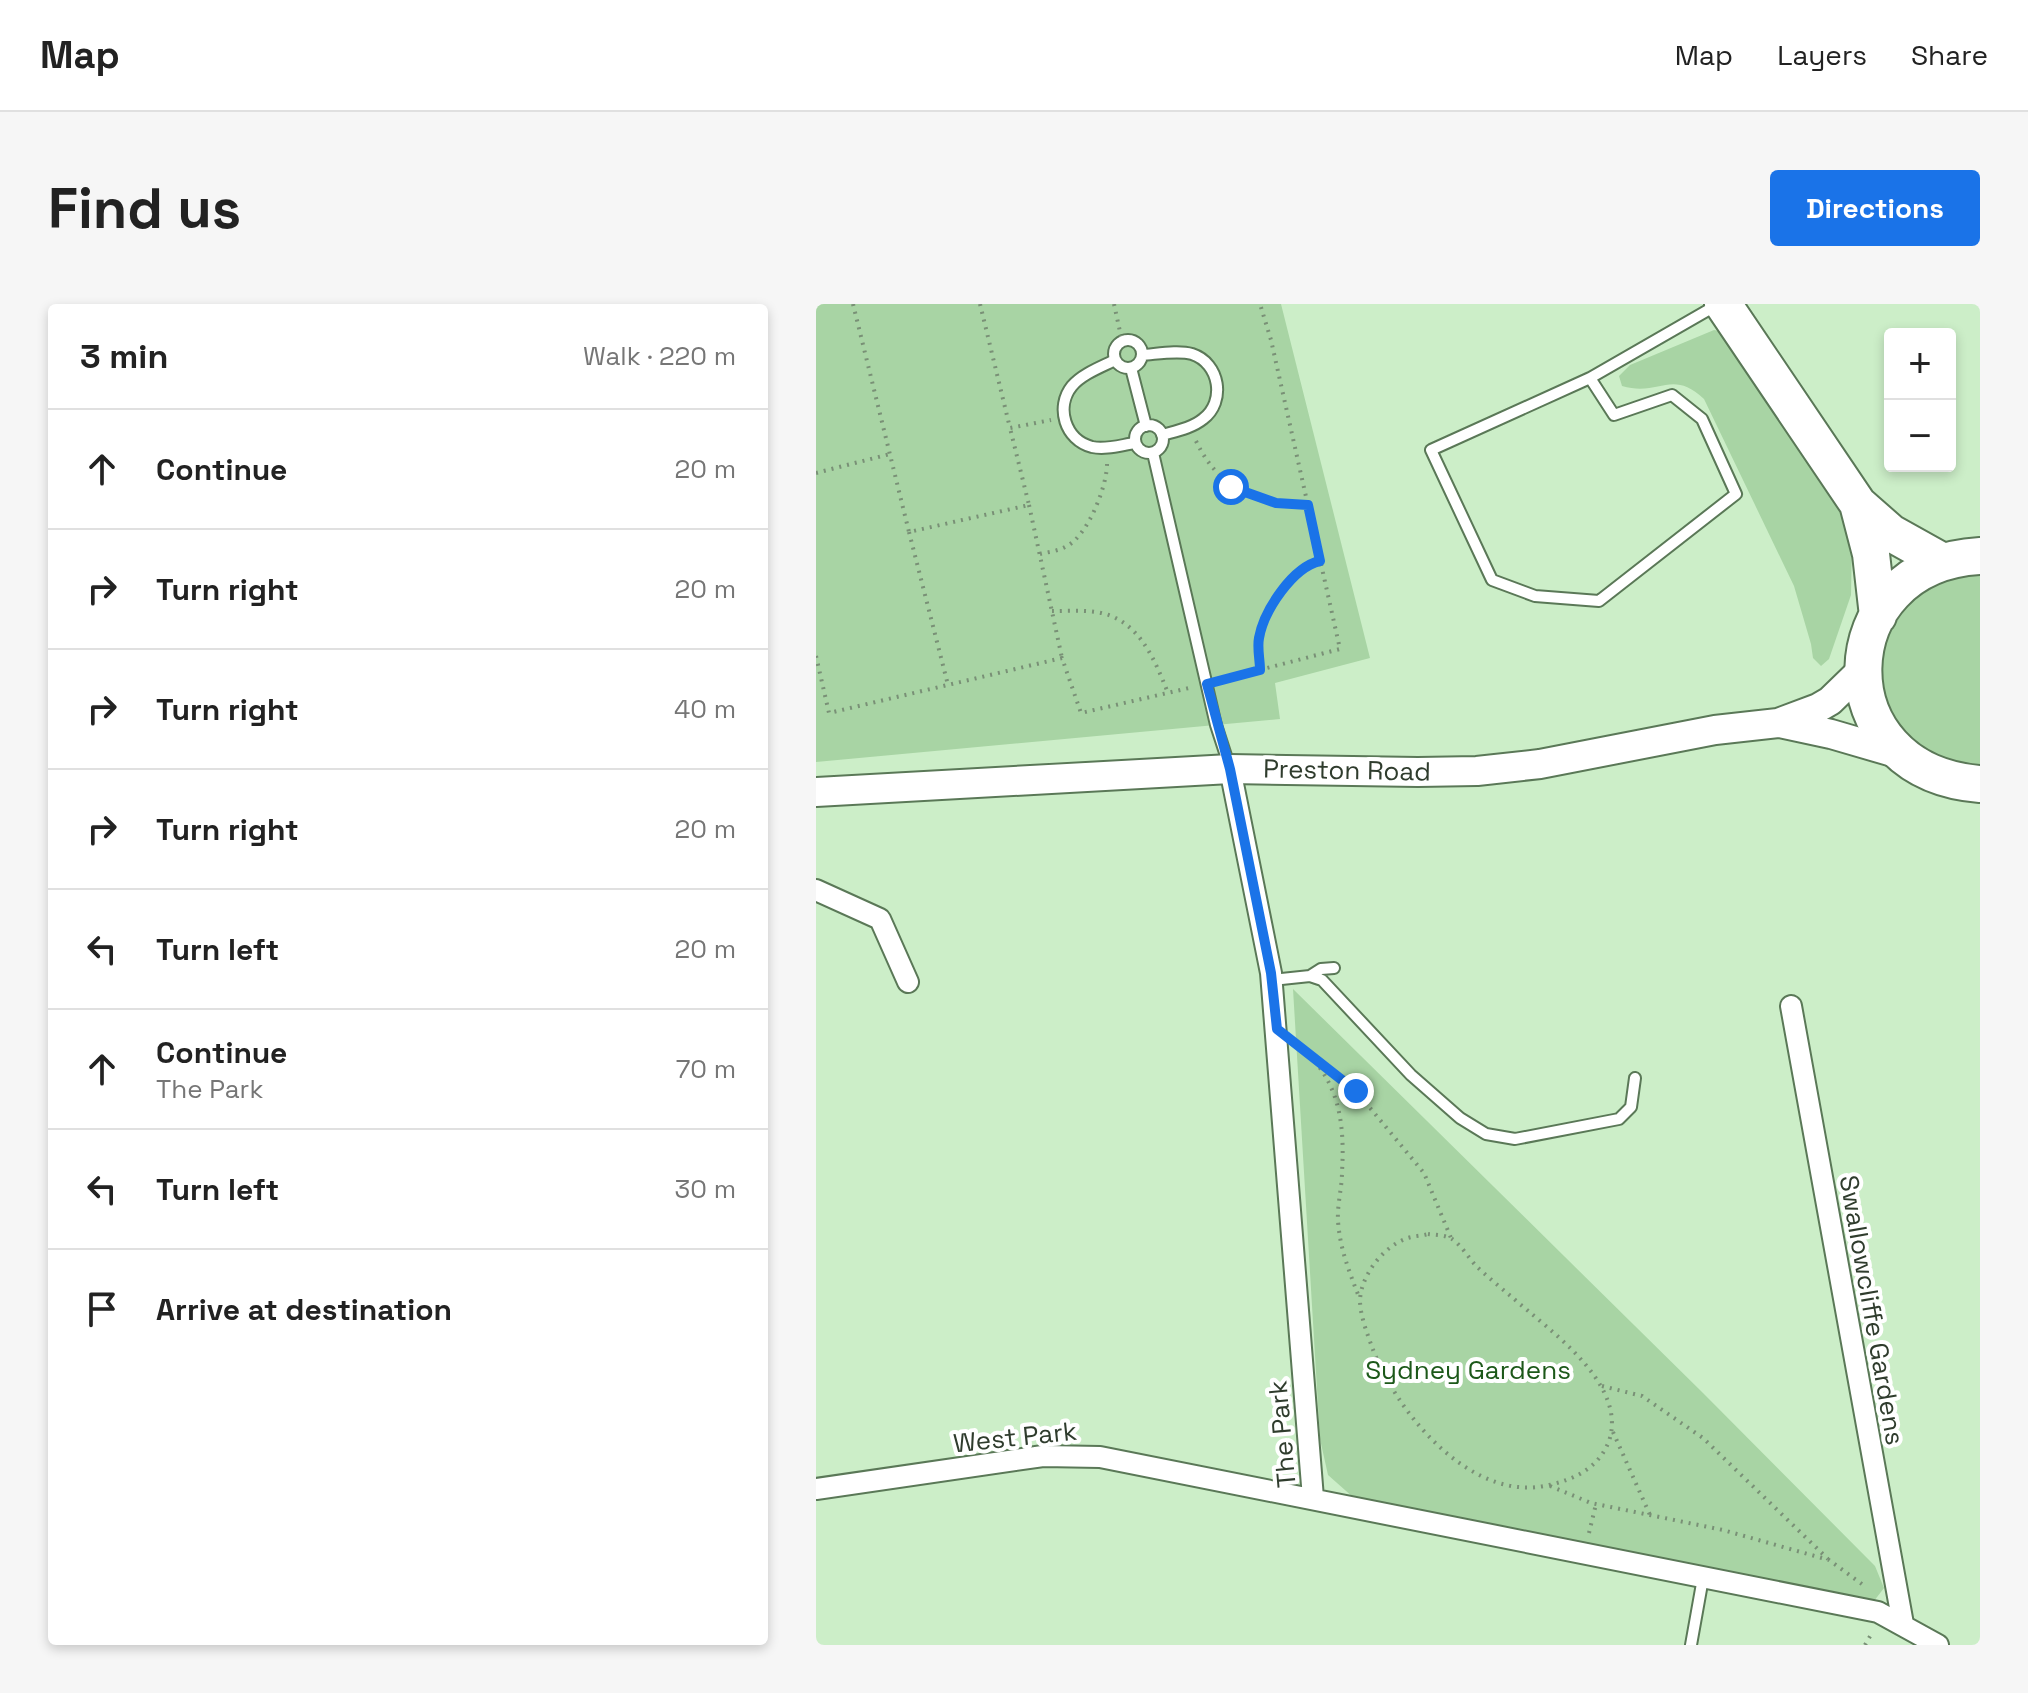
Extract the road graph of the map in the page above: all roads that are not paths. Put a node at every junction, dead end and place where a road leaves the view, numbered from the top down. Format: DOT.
graph roads {
  1 [pos="1721,304"];
  2 [pos="1142,355"];
  3 [pos="1115,360"];
  4 [pos="1131,368"];
  5 [pos="1590,378"];
  6 [pos="1146,426"];
  7 [pos="1162,435"];
  8 [pos="1135,443"];
  9 [pos="1153,453"];
  10 [pos="1858,504"];
  11 [pos="1980,556"];
  12 [pos="1943,562"];
  13 [pos="1878,616"];
  14 [pos="1862,670"];
  15 [pos="1778,723"];
  16 [pos="1903,755"];
  17 [pos="1230,769"];
  18 [pos="1973,788"];
  19 [pos="816,792"];
  20 [pos="816,890"];
  21 [pos="1334,968"];
  22 [pos="1310,976"];
  23 [pos="1272,980"];
  24 [pos="908,982"];
  25 [pos="1791,1006"];
  26 [pos="1635,1078"];
  27 [pos="816,1489"];
  28 [pos="1313,1498"];
  29 [pos="1703,1578"];
  30 [pos="1903,1624"];
  31 [pos="1691,1645"];
  32 [pos="1938,1645"];
  1 -- 5 [label="lane"];
  1 -- 10 [label="highway"];
  2 -- 3 [label="lane"];
  2 -- 4 [label="lane"];
  2 -- 7 [label="lane"];
  3 -- 4 [label="lane"];
  3 -- 8 [label="lane"];
  4 -- 6 [label="lane"];
  5 -- 5 [label="lane"];
  6 -- 7 [label="lane"];
  6 -- 8 [label="lane"];
  7 -- 9 [label="lane"];
  8 -- 9 [label="lane"];
  9 -- 17 [label="lane"];
  10 -- 12 [label="highway"];
  10 -- 13 [label="highway"];
  11 -- 12 [label="highway"];
  12 -- 13 [label="highway"];
  13 -- 14 [label="highway"];
  14 -- 15 [label="street, Preston Road"];
  14 -- 16 [label="highway"];
  15 -- 16 [label="street, Preston Road"];
  15 -- 17 [label="street, Preston Road"];
  16 -- 18 [label="highway"];
  17 -- 19 [label="street, Preston Road"];
  17 -- 23 [label="street, The Park"];
  20 -- 24 [label="street"];
  21 -- 22 [label="lane"];
  22 -- 23 [label="lane"];
  22 -- 26 [label="lane"];
  23 -- 28 [label="street, The Park"];
  25 -- 30 [label="street, Swallowcliffe Gardens"];
  27 -- 28 [label="street, West Park"];
  28 -- 29 [label="street, The Park"];
  29 -- 30 [label="street, The Park"];
  29 -- 31 [label="lane"];
  30 -- 32 [label="street, The Park"];
}
